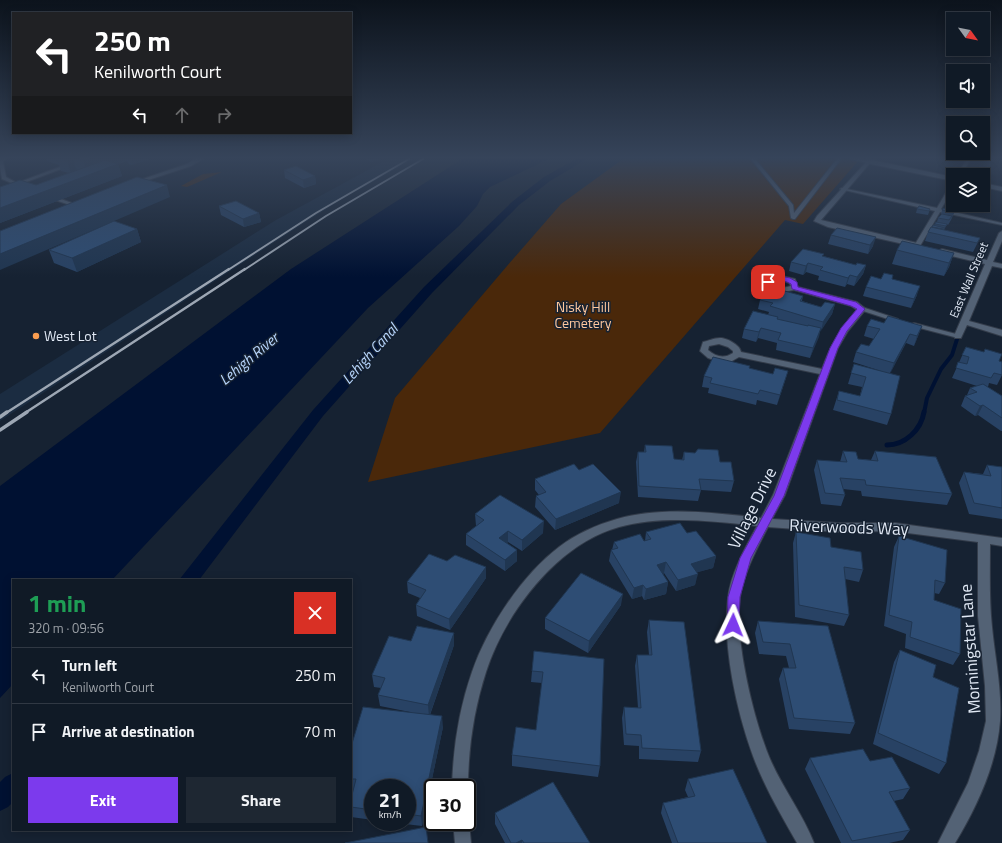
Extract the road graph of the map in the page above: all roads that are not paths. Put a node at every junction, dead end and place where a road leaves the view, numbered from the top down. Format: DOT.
graph roads {
  1 [pos="59,198"];
  2 [pos="785,198"];
  3 [pos="808,198"];
  4 [pos="835,198"];
  5 [pos="885,198"];
  6 [pos="945,198"];
  7 [pos="78,204"];
  8 [pos="68,208"];
  9 [pos="938,210"];
  10 [pos="1002,224"];
  11 [pos="1002,233"];
  12 [pos="924,247"];
  13 [pos="989,263"];
  14 [pos="1002,266"];
  15 [pos="794,288"];
  16 [pos="862,309"];
  17 [pos="899,321"];
  18 [pos="964,322"];
  19 [pos="907,323"];
  20 [pos="1002,333"];
  21 [pos="958,336"];
  22 [pos="737,354"];
  23 [pos="824,372"];
  24 [pos="763,523"];
  25 [pos="984,539"];
  26 [pos="1002,542"];
  27 [pos="461,779"];
  28 [pos="462,831"];
  29 [pos="463,843"];
  30 [pos="806,843"];
  31 [pos="946,843"];
  1 -- 7 [label="lane"];
  2 -- 3 [label="lane"];
  4 -- 12 [label="street"];
  5 -- 9 [label="lane"];
  6 -- 9 [label="lane"];
  7 -- 8 [label="street"];
  9 -- 10 [label="lane"];
  9 -- 12 [label="lane"];
  11 -- 13 [label="street, East Wall Street"];
  12 -- 13 [label="street"];
  13 -- 14 [label="street"];
  13 -- 18 [label="street, East Wall Street"];
  15 -- 16 [label="street"];
  16 -- 17 [label="lane"];
  16 -- 23 [label="street, Village Drive"];
  18 -- 20 [label="street"];
  18 -- 21 [label="street, East Wall Street"];
  19 -- 21 [label="lane"];
  22 -- 23 [label="street"];
  23 -- 24 [label="street, Village Drive"];
  24 -- 25 [label="street, Riverwoods Way"];
  24 -- 27 [label="street, Riverwoods Way"];
  24 -- 30 [label="street, Village Drive"];
  25 -- 26 [label="street, Riverwoods Way"];
  25 -- 31 [label="street, Morninigstar Lane"];
  28 -- 29 [label="street"];
}
